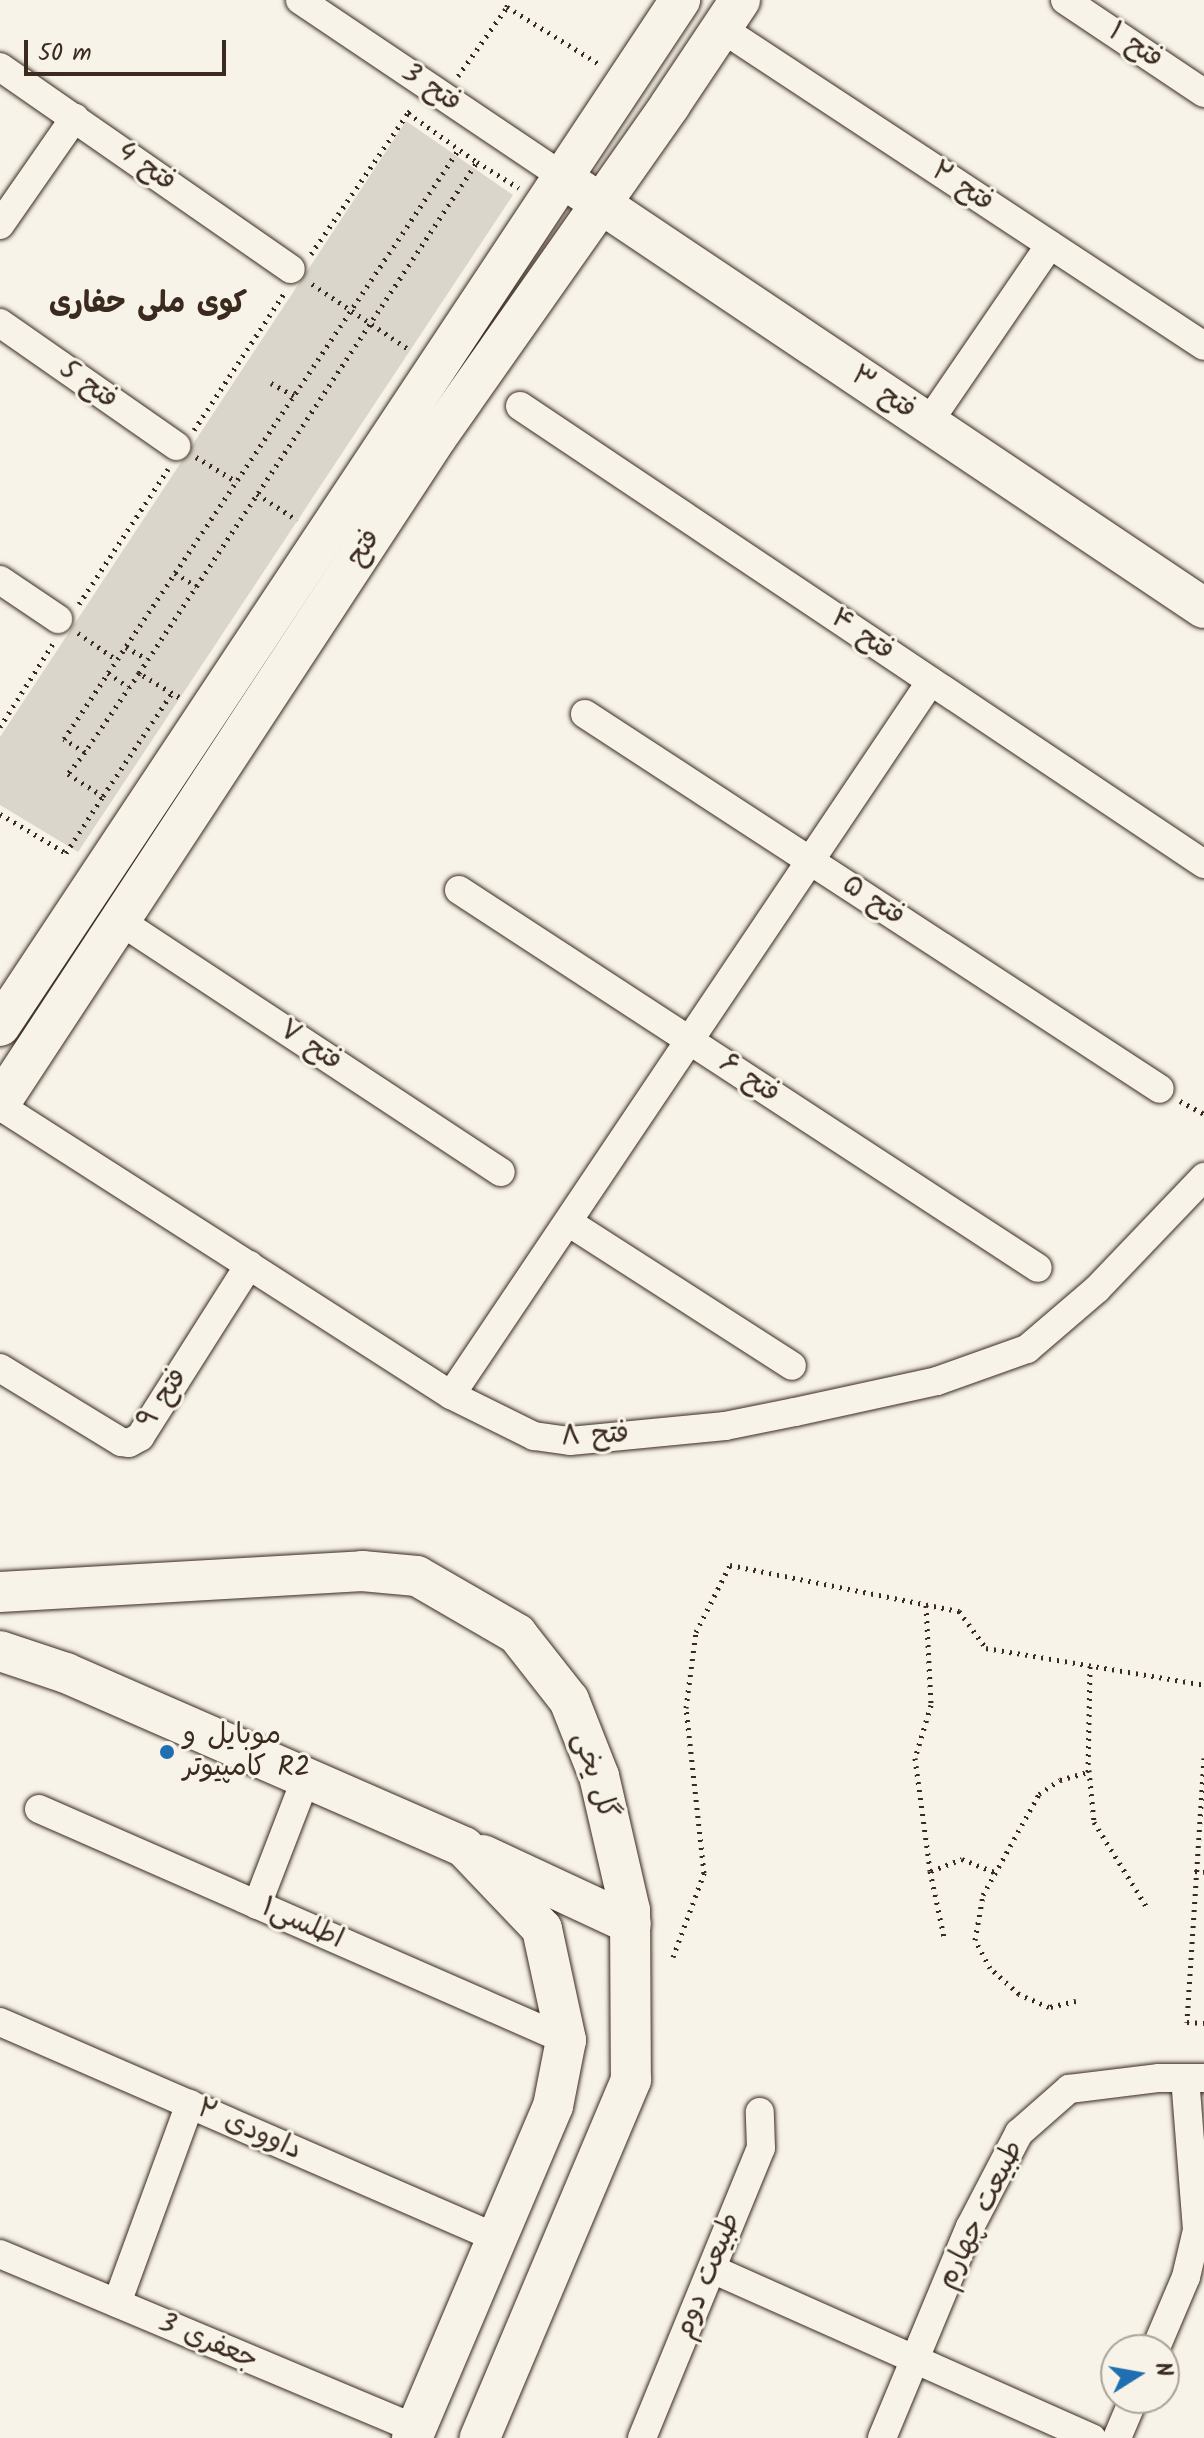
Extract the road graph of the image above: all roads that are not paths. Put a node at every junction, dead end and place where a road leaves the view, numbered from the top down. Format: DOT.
graph roads {
  1 [pos="300,0"];
  2 [pos="680,0"];
  3 [pos="1065,0"];
  4 [pos="730,14"];
  5 [pos="0,67"];
  6 [pos="1204,93"];
  7 [pos="75,117"];
  8 [pos="563,177"];
  9 [pos="600,205"];
  10 [pos="0,225"];
  11 [pos="1050,245"];
  12 [pos="294,272"];
  13 [pos="0,323"];
  14 [pos="1204,346"];
  15 [pos="520,406"];
  16 [pos="928,423"];
  17 [pos="179,447"];
  18 [pos="0,580"];
  19 [pos="1204,608"];
  20 [pos="62,622"];
  21 [pos="931,681"];
  22 [pos="585,714"];
  23 [pos="811,861"];
  24 [pos="1204,864"];
  25 [pos="459,890"];
  26 [pos="120,921"];
  27 [pos="0,1026"];
  28 [pos="690,1041"];
  29 [pos="1160,1089"];
  30 [pos="0,1104"];
  31 [pos="501,1172"];
  32 [pos="1204,1177"];
  33 [pos="568,1222"];
  34 [pos="249,1265"];
  35 [pos="1038,1268"];
  36 [pos="792,1366"];
  37 [pos="0,1368"];
  38 [pos="451,1395"];
  39 [pos="0,1592"];
  40 [pos="0,1651"];
  41 [pos="306,1778"];
  42 [pos="39,1809"];
  43 [pos="464,1847"];
  44 [pos="257,1905"];
  45 [pos="631,1924"];
  46 [pos="0,2022"];
  47 [pos="566,2040"];
  48 [pos="1194,2078"];
  49 [pos="190,2104"];
  50 [pos="760,2112"];
  51 [pos="499,2239"];
  52 [pos="0,2254"];
  53 [pos="712,2269"];
  54 [pos="117,2303"];
  55 [pos="1162,2334"];
  56 [pos="915,2360"];
  57 [pos="1127,2414"];
  58 [pos="414,2434"];
  59 [pos="480,2438"];
  60 [pos="642,2438"];
  61 [pos="882,2438"];
  62 [pos="1092,2438"];
  63 [pos="1117,2438"];
  1 -- 8 [label="street, فتح 3"];
  2 -- 8 [label="street, فتح"];
  3 -- 6 [label="street, فتح ۱"];
  4 -- 9 [label="street, فتح"];
  4 -- 11 [label="street, فتح ۲"];
  5 -- 7 [label="street, فتح 4"];
  7 -- 10 [label="street"];
  7 -- 12 [label="street, فتح 4"];
  8 -- 9 [label="street, فتح ۳"];
  8 -- 27 [label="street, فتح"];
  9 -- 16 [label="street, فتح ۳"];
  9 -- 26 [label="street, فتح"];
  11 -- 14 [label="street, فتح ۲"];
  11 -- 16 [label="street"];
  13 -- 17 [label="street, فتح 5"];
  15 -- 21 [label="street, فتح ۴"];
  16 -- 19 [label="street, فتح ۳"];
  18 -- 20 [label="street"];
  21 -- 23 [label="street"];
  21 -- 24 [label="street, فتح ۴"];
  22 -- 23 [label="street, فتح ۵"];
  23 -- 28 [label="street"];
  23 -- 29 [label="street, فتح ۵"];
  25 -- 28 [label="street, فتح ۶"];
  26 -- 30 [label="street, فتح"];
  26 -- 31 [label="street, فتح ۷"];
  28 -- 33 [label="street"];
  28 -- 35 [label="street, فتح ۶"];
  30 -- 34 [label="street, فتح ۸"];
  32 -- 38 [label="street, فتح ۸"];
  33 -- 36 [label="street"];
  33 -- 38 [label="street"];
  34 -- 37 [label="street, فتح ۹"];
  34 -- 38 [label="street, فتح ۸"];
  39 -- 45 [label="street, گل یخی"];
  40 -- 41 [label="street"];
  41 -- 43 [label="street"];
  41 -- 44 [label="street"];
  42 -- 44 [label="street, اطلسی۱"];
  43 -- 45 [label="street"];
  43 -- 47 [label="street"];
  44 -- 47 [label="street, اطلسی۱"];
  45 -- 59 [label="street, گل یخی"];
  46 -- 49 [label="street, داوودی ۲"];
  47 -- 51 [label="street"];
  48 -- 55 [label="street"];
  48 -- 56 [label="street, طبیعت چهارم"];
  49 -- 51 [label="street, داوودی ۲"];
  49 -- 54 [label="street"];
  50 -- 53 [label="street, طبیعت دوم"];
  51 -- 58 [label="street"];
  52 -- 54 [label="street, 3 جعفری"];
  53 -- 56 [label="street"];
  53 -- 60 [label="street, طبیعت دوم"];
  54 -- 58 [label="street, 3 جعفری"];
  56 -- 61 [label="street, طبیعت چهارم"];
  56 -- 62 [label="street"];
  57 -- 63 [label="street"];
}
